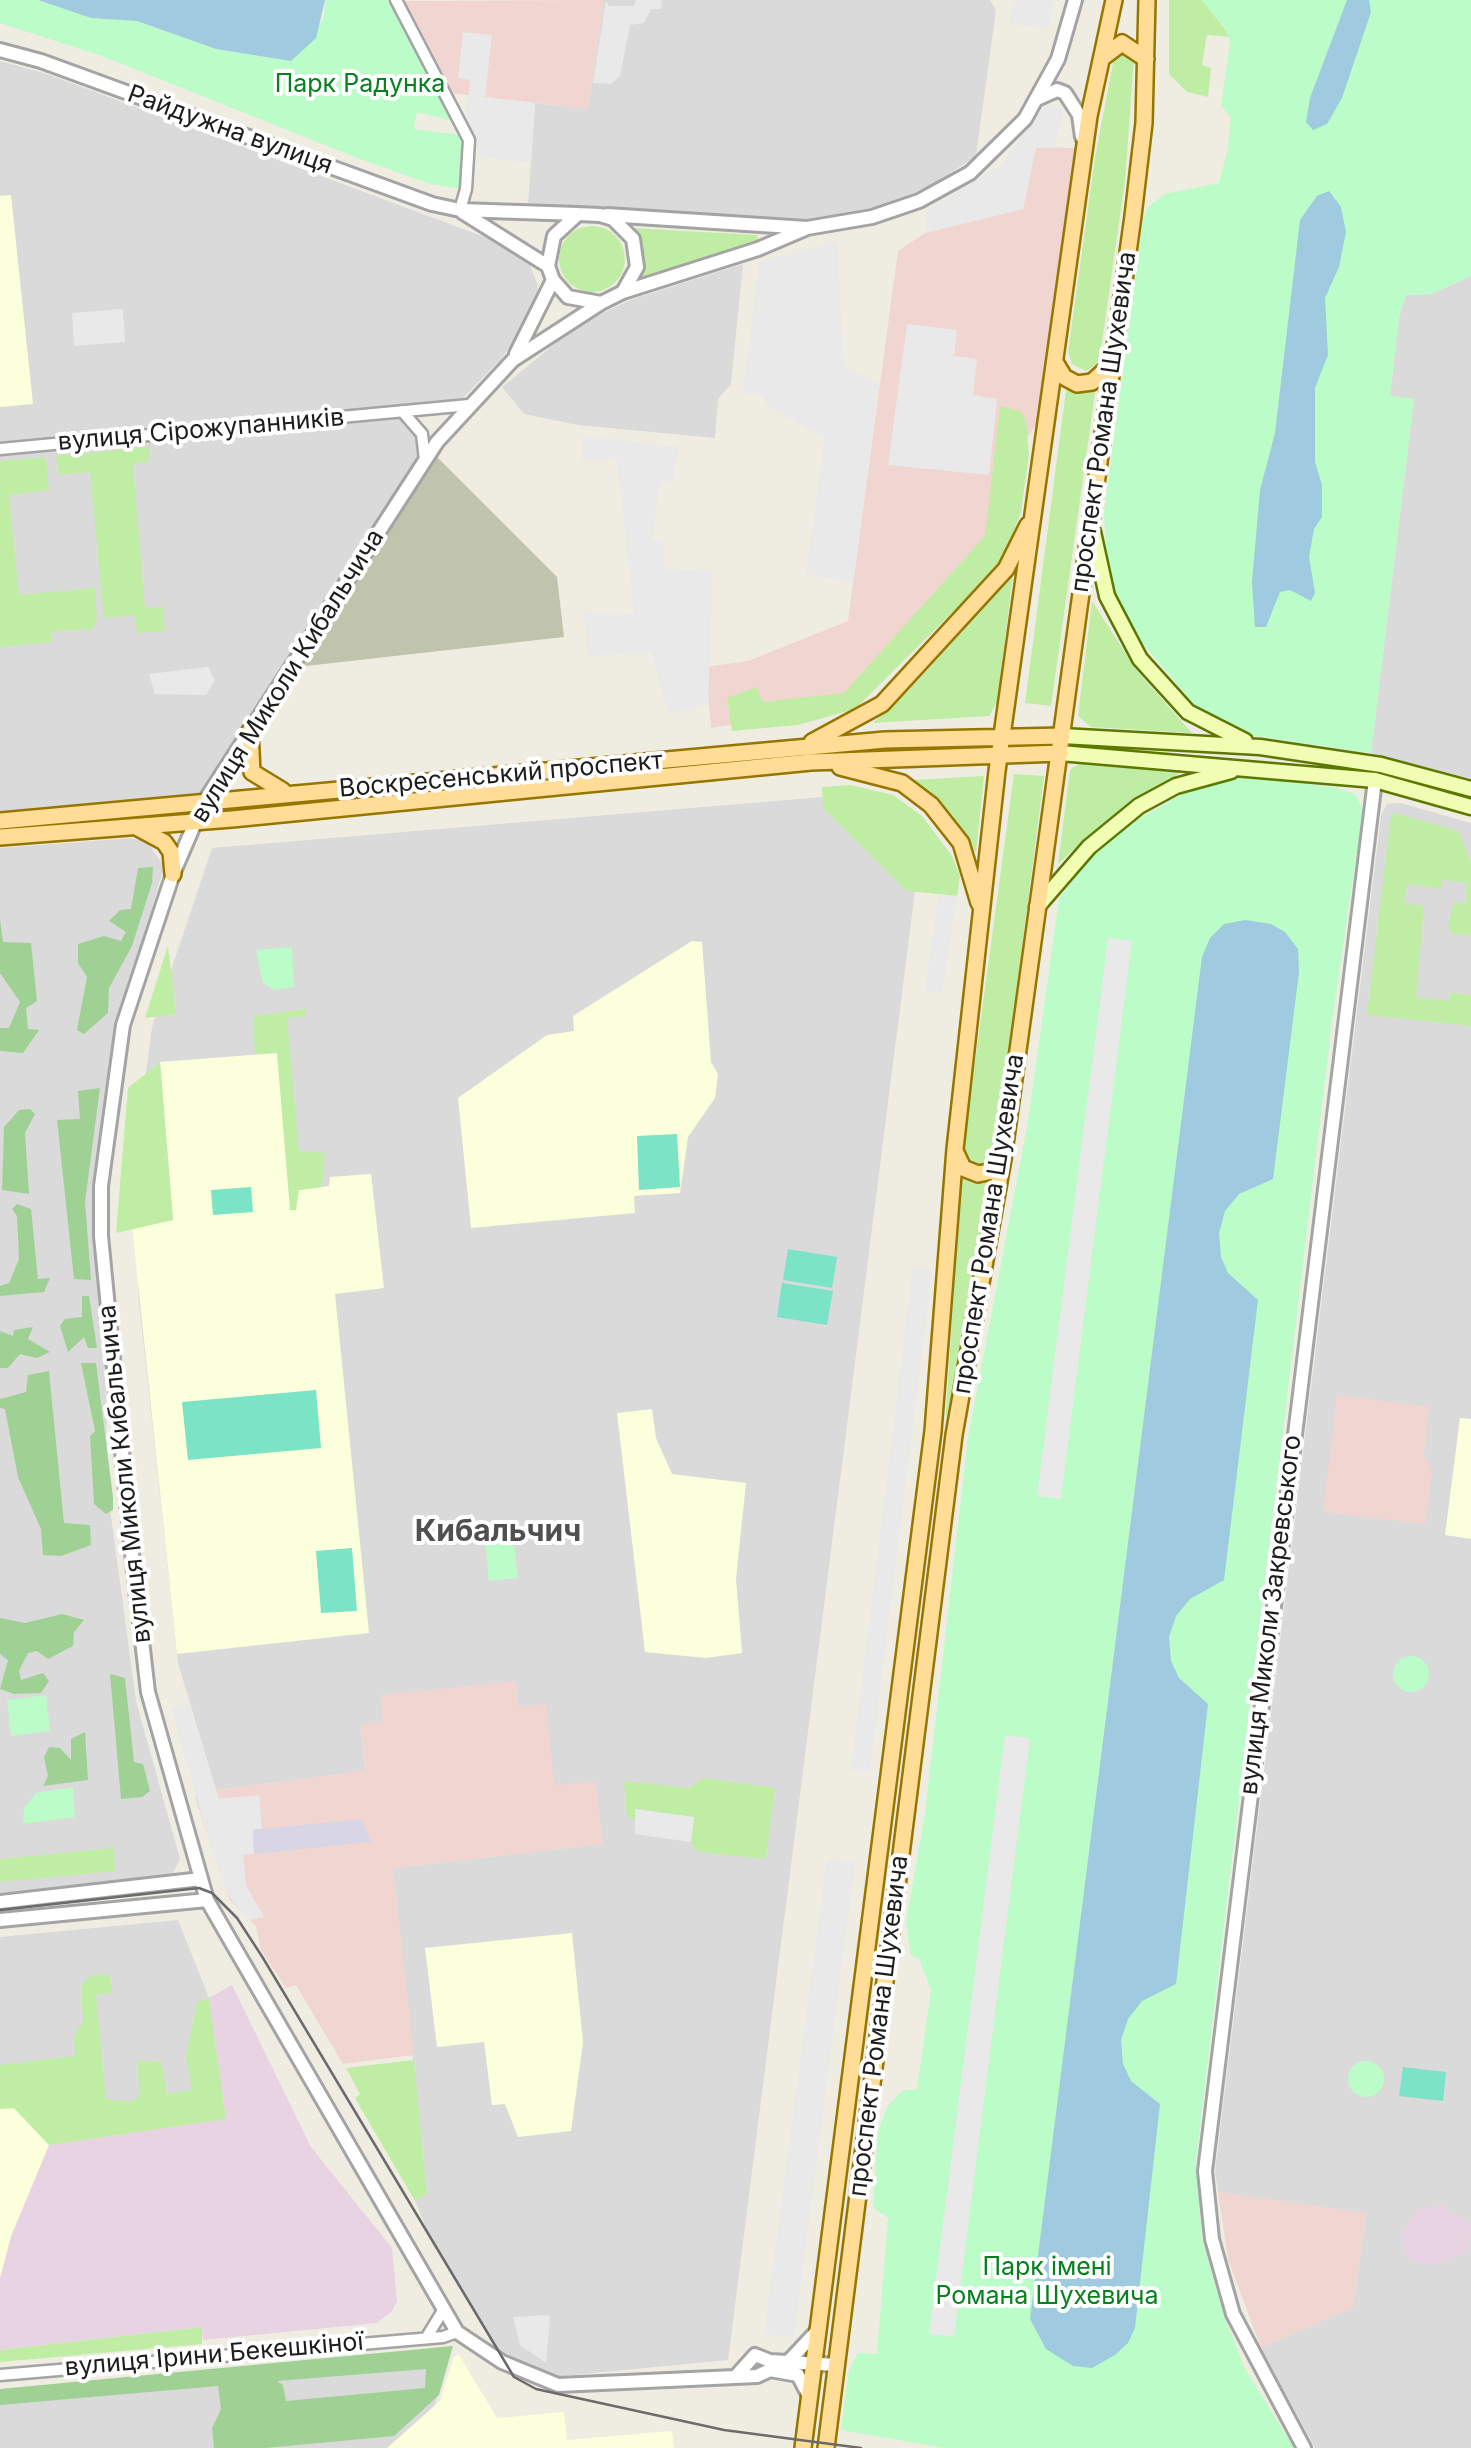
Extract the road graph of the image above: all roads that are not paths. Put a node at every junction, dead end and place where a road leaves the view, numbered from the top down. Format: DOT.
graph roads {
  1 [pos="396,0"];
  2 [pos="1075,0"];
  3 [pos="1114,0"];
  4 [pos="1147,0"];
  5 [pos="0,50"];
  6 [pos="1146,58"];
  7 [pos="1101,61"];
  8 [pos="1039,98"];
  9 [pos="1084,149"];
  10 [pos="460,210"];
  11 [pos="578,214"];
  12 [pos="600,215"];
  13 [pos="807,228"];
  14 [pos="548,266"];
  15 [pos="553,280"];
  16 [pos="623,292"];
  17 [pos="601,303"];
  18 [pos="513,360"];
  19 [pos="1054,362"];
  20 [pos="1112,364"];
  21 [pos="468,405"];
  22 [pos="401,411"];
  23 [pos="0,449"];
  24 [pos="426,460"];
  25 [pos="1036,508"];
  26 [pos="1091,512"];
  27 [pos="250,731"];
  28 [pos="1002,735"];
  29 [pos="1060,744"];
  30 [pos="1260,747"];
  31 [pos="797,749"];
  32 [pos="1000,753"];
  33 [pos="812,762"];
  34 [pos="1253,767"];
  35 [pos="1375,772"];
  36 [pos="1471,789"];
  37 [pos="287,793"];
  38 [pos="204,802"];
  39 [pos="1471,807"];
  40 [pos="196,820"];
  41 [pos="0,821"];
  42 [pos="127,824"];
  43 [pos="0,837"];
  44 [pos="173,874"];
  45 [pos="1037,908"];
  46 [pos="982,920"];
  47 [pos="955,1149"];
  48 [pos="1003,1159"];
  49 [pos="201,1879"];
  50 [pos="207,1900"];
  51 [pos="0,1902"];
  52 [pos="0,1920"];
  53 [pos="444,2308"];
  54 [pos="437,2323"];
  55 [pos="819,2324"];
  56 [pos="450,2334"];
  57 [pos="428,2335"];
  58 [pos="788,2362"];
  59 [pos="815,2363"];
  60 [pos="837,2364"];
  61 [pos="758,2367"];
  62 [pos="0,2375"];
  63 [pos="810,2398"];
  64 [pos="802,2448"];
  65 [pos="826,2448"];
  66 [pos="1304,2448"];
  1 -- 10 [label="street"];
  2 -- 8 [label="street"];
  3 -- 7 [label="main road, проспект Романа Шухевича"];
  4 -- 6 [label="main road, проспект Романа Шухевича"];
  5 -- 10 [label="street, Райдужна вулиця"];
  6 -- 7 [label="main road"];
  6 -- 20 [label="main road, проспект Романа Шухевича"];
  7 -- 9 [label="main road, проспект Романа Шухевича"];
  8 -- 9 [label="street"];
  8 -- 13 [label="street"];
  9 -- 19 [label="main road, проспект Романа Шухевича"];
  10 -- 11 [label="street, Райдужна вулиця"];
  10 -- 14 [label="street, Райдужна вулиця"];
  11 -- 12 [label="street"];
  11 -- 14 [label="street"];
  12 -- 13 [label="street"];
  12 -- 16 [label="street"];
  13 -- 16 [label="street"];
  14 -- 15 [label="street"];
  15 -- 17 [label="street"];
  15 -- 18 [label="street, вулиця Миколи Кибальчича"];
  16 -- 17 [label="street"];
  17 -- 18 [label="street, вулиця Миколи Кибальчича"];
  18 -- 21 [label="street, вулиця Миколи Кибальчича"];
  19 -- 20 [label="main road"];
  19 -- 25 [label="main road, проспект Романа Шухевича"];
  20 -- 26 [label="main road, проспект Романа Шухевича"];
  21 -- 22 [label="street, вулиця Сірожупанників"];
  21 -- 24 [label="street, вулиця Миколи Кибальчича"];
  22 -- 23 [label="street, вулиця Сірожупанників"];
  22 -- 24 [label="street"];
  24 -- 27 [label="street, вулиця Миколи Кибальчича"];
  25 -- 28 [label="main road, проспект Романа Шухевича"];
  25 -- 31 [label="main road"];
  26 -- 29 [label="main road, проспект Романа Шухевича"];
  26 -- 30 [label="main road"];
  27 -- 37 [label="main road"];
  27 -- 38 [label="street, вулиця Миколи Кибальчича"];
  28 -- 29 [label="main road, Воскресенський проспект"];
  28 -- 31 [label="main road, Воскресенський проспект"];
  28 -- 32 [label="main road, проспект Романа Шухевича"];
  29 -- 30 [label="main road"];
  29 -- 32 [label="main road, Воскресенський проспект"];
  29 -- 34 [label="main road"];
  29 -- 45 [label="main road, проспект Романа Шухевича"];
  30 -- 35 [label="main road"];
  31 -- 37 [label="main road, Воскресенський проспект"];
  32 -- 33 [label="main road, Воскресенський проспект"];
  32 -- 46 [label="main road, проспект Романа Шухевича"];
  33 -- 40 [label="main road, Воскресенський проспект"];
  33 -- 46 [label="main road"];
  34 -- 35 [label="main road"];
  34 -- 45 [label="main road"];
  35 -- 36 [label="main road"];
  35 -- 39 [label="main road"];
  35 -- 66 [label="street, вулиця Миколи Закревського"];
  37 -- 38 [label="main road, Воскресенський проспект"];
  38 -- 40 [label="street, вулиця Миколи Кибальчича"];
  38 -- 41 [label="main road, Воскресенський проспект"];
  40 -- 42 [label="main road, Воскресенський проспект"];
  40 -- 44 [label="street, вулиця Миколи Кибальчича"];
  42 -- 43 [label="main road, Воскресенський проспект"];
  42 -- 44 [label="main road"];
  44 -- 49 [label="street, вулиця Миколи Кибальчича"];
  45 -- 48 [label="main road, проспект Романа Шухевича"];
  46 -- 47 [label="main road, проспект Романа Шухевича"];
  47 -- 48 [label="main road"];
  47 -- 55 [label="main road, проспект Романа Шухевича"];
  48 -- 60 [label="main road, проспект Романа Шухевича"];
  49 -- 50 [label="street, вулиця Миколи Кибальчича"];
  49 -- 51 [label="street"];
  50 -- 52 [label="street"];
  50 -- 53 [label="street, вулиця Миколи Кибальчича"];
  53 -- 54 [label="street"];
  53 -- 56 [label="street, вулиця Миколи Кибальчича"];
  54 -- 56 [label="street"];
  54 -- 57 [label="street"];
  55 -- 58 [label="street"];
  55 -- 59 [label="main road, проспект Романа Шухевича"];
  56 -- 57 [label="street, вулиця Ірини Бекешкіної"];
  56 -- 61 [label="street, вулиця Миколи Кибальчича"];
  57 -- 62 [label="street, вулиця Ірини Бекешкіної"];
  58 -- 59 [label="street, вулиця Миколи Кибальчича"];
  58 -- 61 [label="street, вулиця Миколи Кибальчича"];
  59 -- 60 [label="street, вулиця Миколи Кибальчича"];
  59 -- 63 [label="main road, проспект Романа Шухевича"];
  60 -- 65 [label="main road, проспект Романа Шухевича"];
  61 -- 63 [label="street, вулиця Миколи Кибальчича"];
  63 -- 64 [label="main road, проспект Романа Шухевича"];
}
